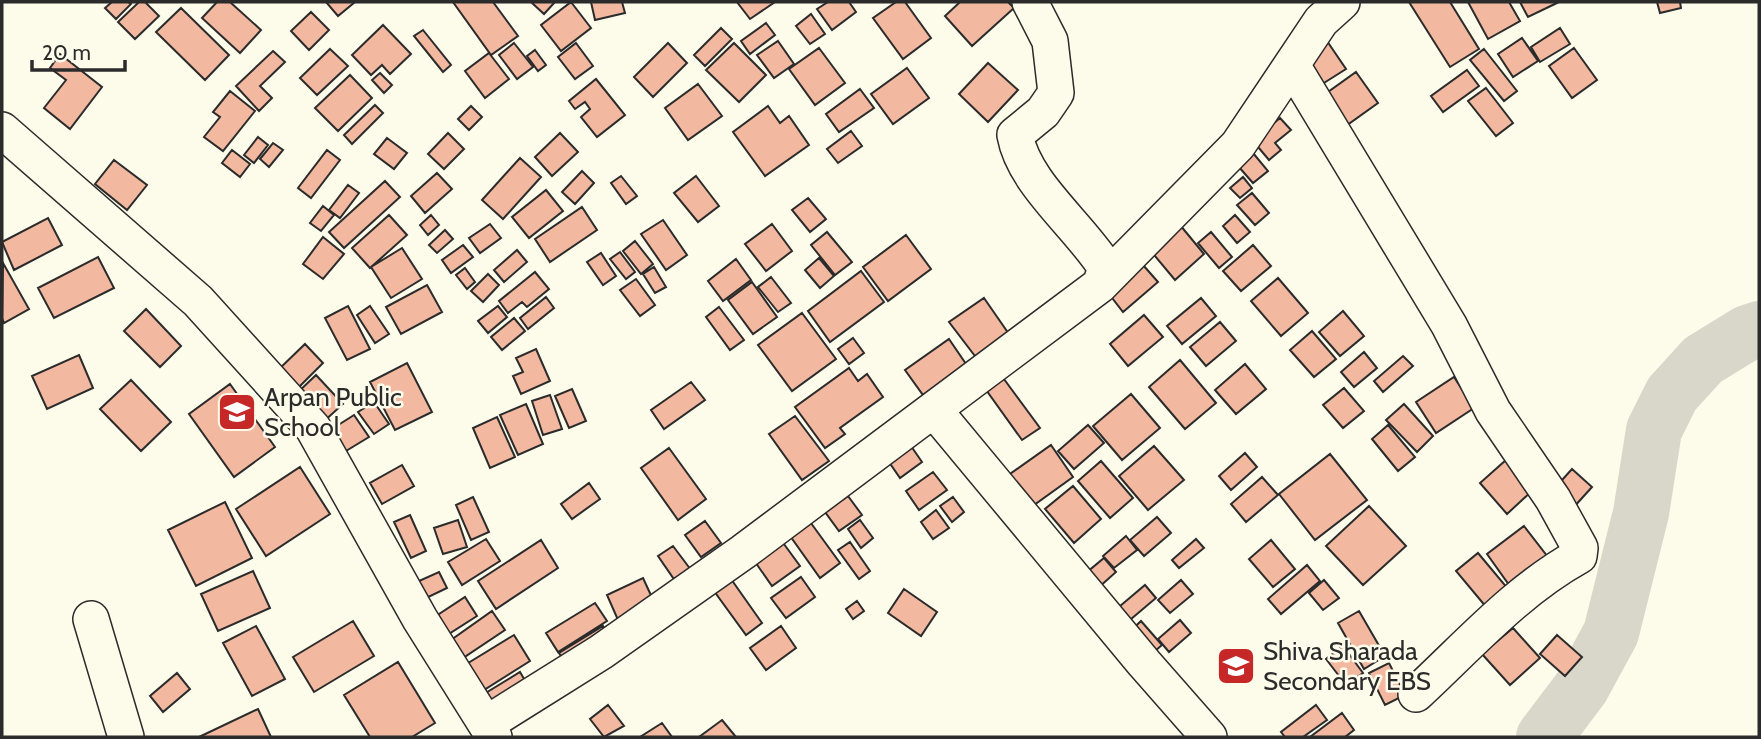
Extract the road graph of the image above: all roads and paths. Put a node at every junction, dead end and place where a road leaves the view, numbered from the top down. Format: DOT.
graph roads {
  1 [pos="1030,2"];
  2 [pos="1342,2"];
  3 [pos="1292,65"];
  4 [pos="2,130"];
  5 [pos="1100,285"];
  6 [pos="934,410"];
  7 [pos="91,618"];
  8 [pos="1416,694"];
  9 [pos="490,731"];
  10 [pos="126,737"];
  11 [pos="1209,737"];
  1 -- 5 [label="street"];
  2 -- 3 [label="street"];
  3 -- 5 [label="street"];
  3 -- 8 [label="street"];
  4 -- 9 [label="street"];
  5 -- 6 [label="street"];
  6 -- 9 [label="street"];
  6 -- 11 [label="street"];
  7 -- 10 [label="street"];
}
